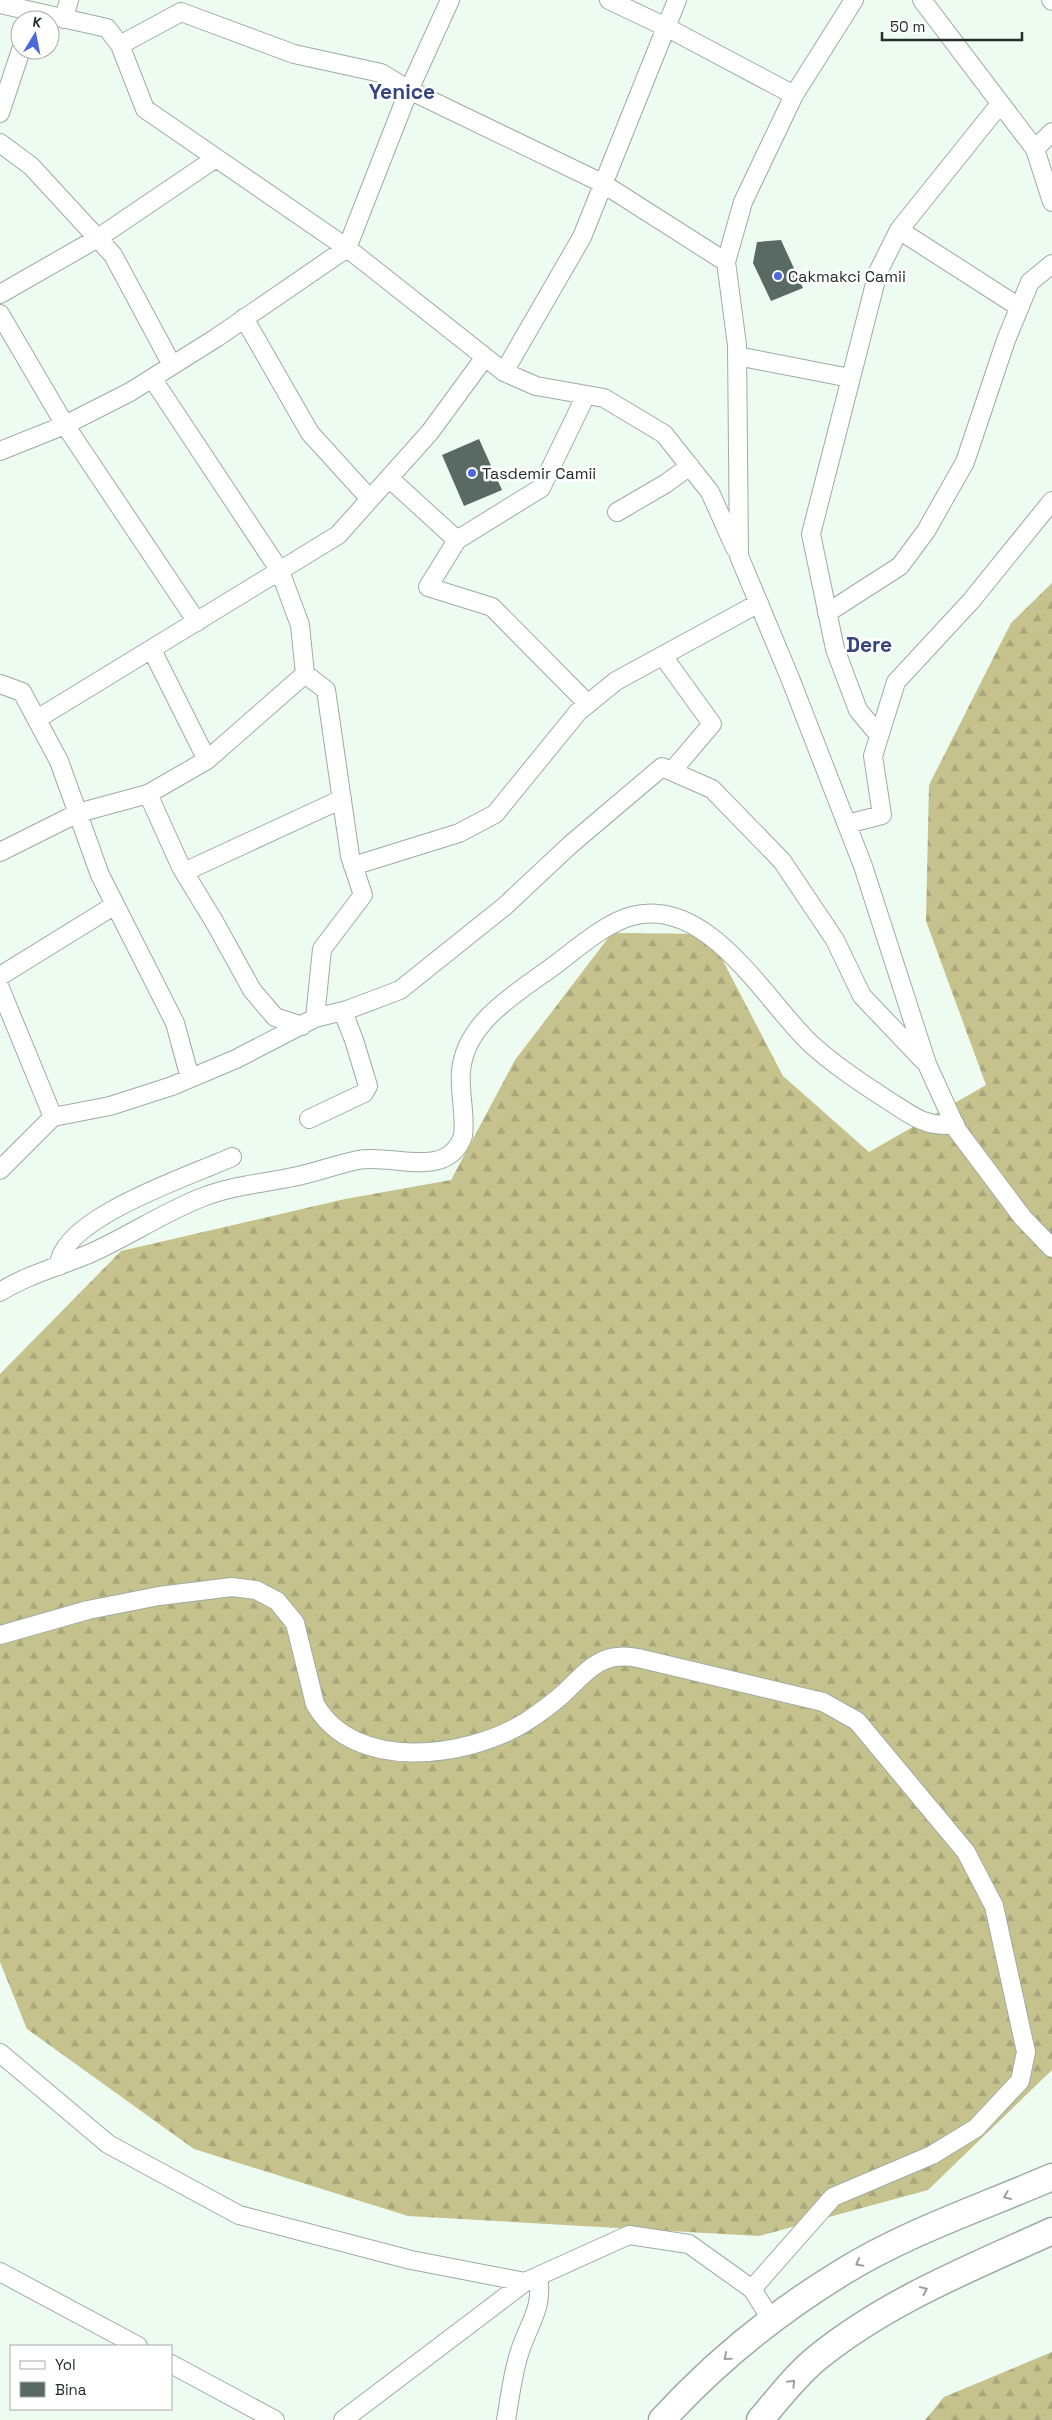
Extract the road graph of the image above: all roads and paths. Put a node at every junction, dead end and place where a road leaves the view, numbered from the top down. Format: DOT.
graph roads {
  1 [pos="69,0"];
  2 [pos="450,0"];
  3 [pos="609,0"];
  4 [pos="676,0"];
  5 [pos="854,0"];
  6 [pos="922,0"];
  7 [pos="0,4"];
  8 [pos="185,6"];
  9 [pos="16,10"];
  10 [pos="60,18"];
  11 [pos="64,18"];
  12 [pos="666,27"];
  13 [pos="120,45"];
  14 [pos="18,60"];
  15 [pos="409,90"];
  16 [pos="794,95"];
  17 [pos="1000,104"];
  18 [pos="0,113"];
  19 [pos="1052,132"];
  20 [pos="0,143"];
  21 [pos="1035,149"];
  22 [pos="216,158"];
  23 [pos="602,183"];
  24 [pos="1052,202"];
  25 [pos="898,230"];
  26 [pos="98,238"];
  27 [pos="347,248"];
  28 [pos="726,262"];
  29 [pos="1052,264"];
  30 [pos="0,294"];
  31 [pos="1019,308"];
  32 [pos="0,314"];
  33 [pos="244,318"];
  34 [pos="737,356"];
  35 [pos="485,357"];
  36 [pos="172,365"];
  37 [pos="504,372"];
  38 [pos="152,378"];
  39 [pos="850,378"];
  40 [pos="586,395"];
  41 [pos="66,425"];
  42 [pos="0,451"];
  43 [pos="690,466"];
  44 [pos="389,478"];
  45 [pos="370,500"];
  46 [pos="1052,501"];
  47 [pos="617,512"];
  48 [pos="457,540"];
  49 [pos="738,556"];
  50 [pos="280,571"];
  51 [pos="759,603"];
  52 [pos="827,613"];
  53 [pos="197,622"];
  54 [pos="152,650"];
  55 [pos="663,656"];
  56 [pos="305,674"];
  57 [pos="0,684"];
  58 [pos="588,704"];
  59 [pos="37,719"];
  60 [pos="878,734"];
  61 [pos="207,760"];
  62 [pos="672,771"];
  63 [pos="148,794"];
  64 [pos="342,798"];
  65 [pos="78,813"];
  66 [pos="846,824"];
  67 [pos="0,852"];
  68 [pos="353,866"];
  69 [pos="184,872"];
  70 [pos="115,905"];
  71 [pos="0,976"];
  72 [pos="0,988"];
  73 [pos="343,1012"];
  74 [pos="308,1022"];
  75 [pos="927,1064"];
  76 [pos="190,1078"];
  77 [pos="53,1117"];
  78 [pos="309,1120"];
  79 [pos="955,1124"];
  80 [pos="232,1157"];
  81 [pos="0,1170"];
  82 [pos="1052,1248"];
  83 [pos="59,1266"];
  84 [pos="0,1292"];
  85 [pos="0,1636"];
  86 [pos="0,2053"];
  87 [pos="1052,2176"];
  88 [pos="1052,2231"];
  89 [pos="0,2272"];
  90 [pos="531,2279"];
  91 [pos="752,2289"];
  92 [pos="771,2319"];
  93 [pos="136,2345"];
  94 [pos="172,2365"];
  95 [pos="275,2420"];
  96 [pos="343,2420"];
  97 [pos="506,2420"];
  98 [pos="662,2420"];
  99 [pos="760,2420"];
  1 -- 11 [label="street"];
  2 -- 15 [label="street"];
  3 -- 12 [label="street"];
  4 -- 12 [label="street"];
  5 -- 16 [label="street"];
  6 -- 17 [label="street"];
  7 -- 9 [label="street"];
  8 -- 13 [label="street"];
  8 -- 15 [label="street"];
  10 -- 11 [label="street"];
  11 -- 13 [label="street"];
  12 -- 16 [label="street"];
  12 -- 23 [label="street"];
  13 -- 22 [label="street"];
  14 -- 18 [label="street"];
  15 -- 23 [label="street"];
  15 -- 27 [label="street"];
  16 -- 28 [label="street"];
  17 -- 21 [label="street"];
  17 -- 25 [label="street"];
  19 -- 21 [label="street"];
  20 -- 26 [label="street"];
  21 -- 24 [label="street"];
  22 -- 26 [label="street"];
  22 -- 27 [label="street"];
  23 -- 28 [label="street"];
  23 -- 37 [label="street"];
  25 -- 31 [label="street"];
  25 -- 39 [label="street"];
  26 -- 30 [label="street"];
  26 -- 36 [label="street"];
  27 -- 33 [label="street"];
  27 -- 35 [label="street"];
  28 -- 34 [label="street"];
  29 -- 31 [label="street"];
  31 -- 52 [label="street"];
  32 -- 41 [label="street"];
  33 -- 36 [label="street"];
  33 -- 45 [label="street"];
  34 -- 39 [label="street"];
  34 -- 49 [label="street"];
  35 -- 37 [label="street"];
  35 -- 44 [label="street"];
  36 -- 38 [label="street"];
  37 -- 40 [label="street"];
  38 -- 41 [label="street"];
  38 -- 50 [label="street"];
  39 -- 52 [label="street"];
  40 -- 43 [label="street"];
  40 -- 48 [label="street"];
  41 -- 42 [label="street"];
  41 -- 53 [label="street"];
  43 -- 47 [label="street"];
  43 -- 49 [label="street"];
  44 -- 45 [label="street"];
  44 -- 48 [label="street"];
  45 -- 50 [label="street"];
  46 -- 60 [label="street"];
  48 -- 58 [label="street"];
  49 -- 51 [label="street"];
  50 -- 53 [label="street"];
  50 -- 56 [label="street"];
  51 -- 55 [label="street"];
  51 -- 66 [label="street"];
  52 -- 60 [label="street"];
  53 -- 54 [label="street"];
  54 -- 59 [label="street"];
  54 -- 61 [label="street"];
  55 -- 58 [label="street"];
  55 -- 62 [label="street"];
  56 -- 61 [label="street"];
  56 -- 64 [label="street"];
  57 -- 59 [label="street"];
  58 -- 68 [label="street"];
  59 -- 65 [label="street"];
  60 -- 66 [label="street"];
  61 -- 63 [label="street"];
  62 -- 73 [label="street"];
  62 -- 75 [label="street"];
  63 -- 65 [label="street"];
  63 -- 69 [label="street"];
  64 -- 68 [label="street"];
  64 -- 69 [label="street"];
  65 -- 67 [label="street"];
  65 -- 70 [label="street"];
  66 -- 75 [label="street"];
  68 -- 74 [label="street"];
  69 -- 74 [label="street"];
  70 -- 71 [label="street"];
  70 -- 76 [label="street"];
  72 -- 77 [label="street"];
  73 -- 74 [label="street"];
  73 -- 78 [label="street"];
  74 -- 76 [label="street"];
  75 -- 79 [label="street"];
  76 -- 77 [label="street"];
  77 -- 81 [label="street"];
  79 -- 82 [label="street"];
  79 -- 83 [label="street"];
  80 -- 83 [label="street"];
  83 -- 84 [label="street"];
  85 -- 91 [label="street"];
  86 -- 90 [label="street"];
  87 -- 92 [label="highway, one-way"];
  99 -- 88 [label="highway, one-way"];
  89 -- 93 [label="street"];
  90 -- 91 [label="street"];
  90 -- 96 [label="street"];
  90 -- 97 [label="street"];
  91 -- 92 [label="street"];
  92 -- 98 [label="highway, one-way"];
  94 -- 95 [label="street"];
}
